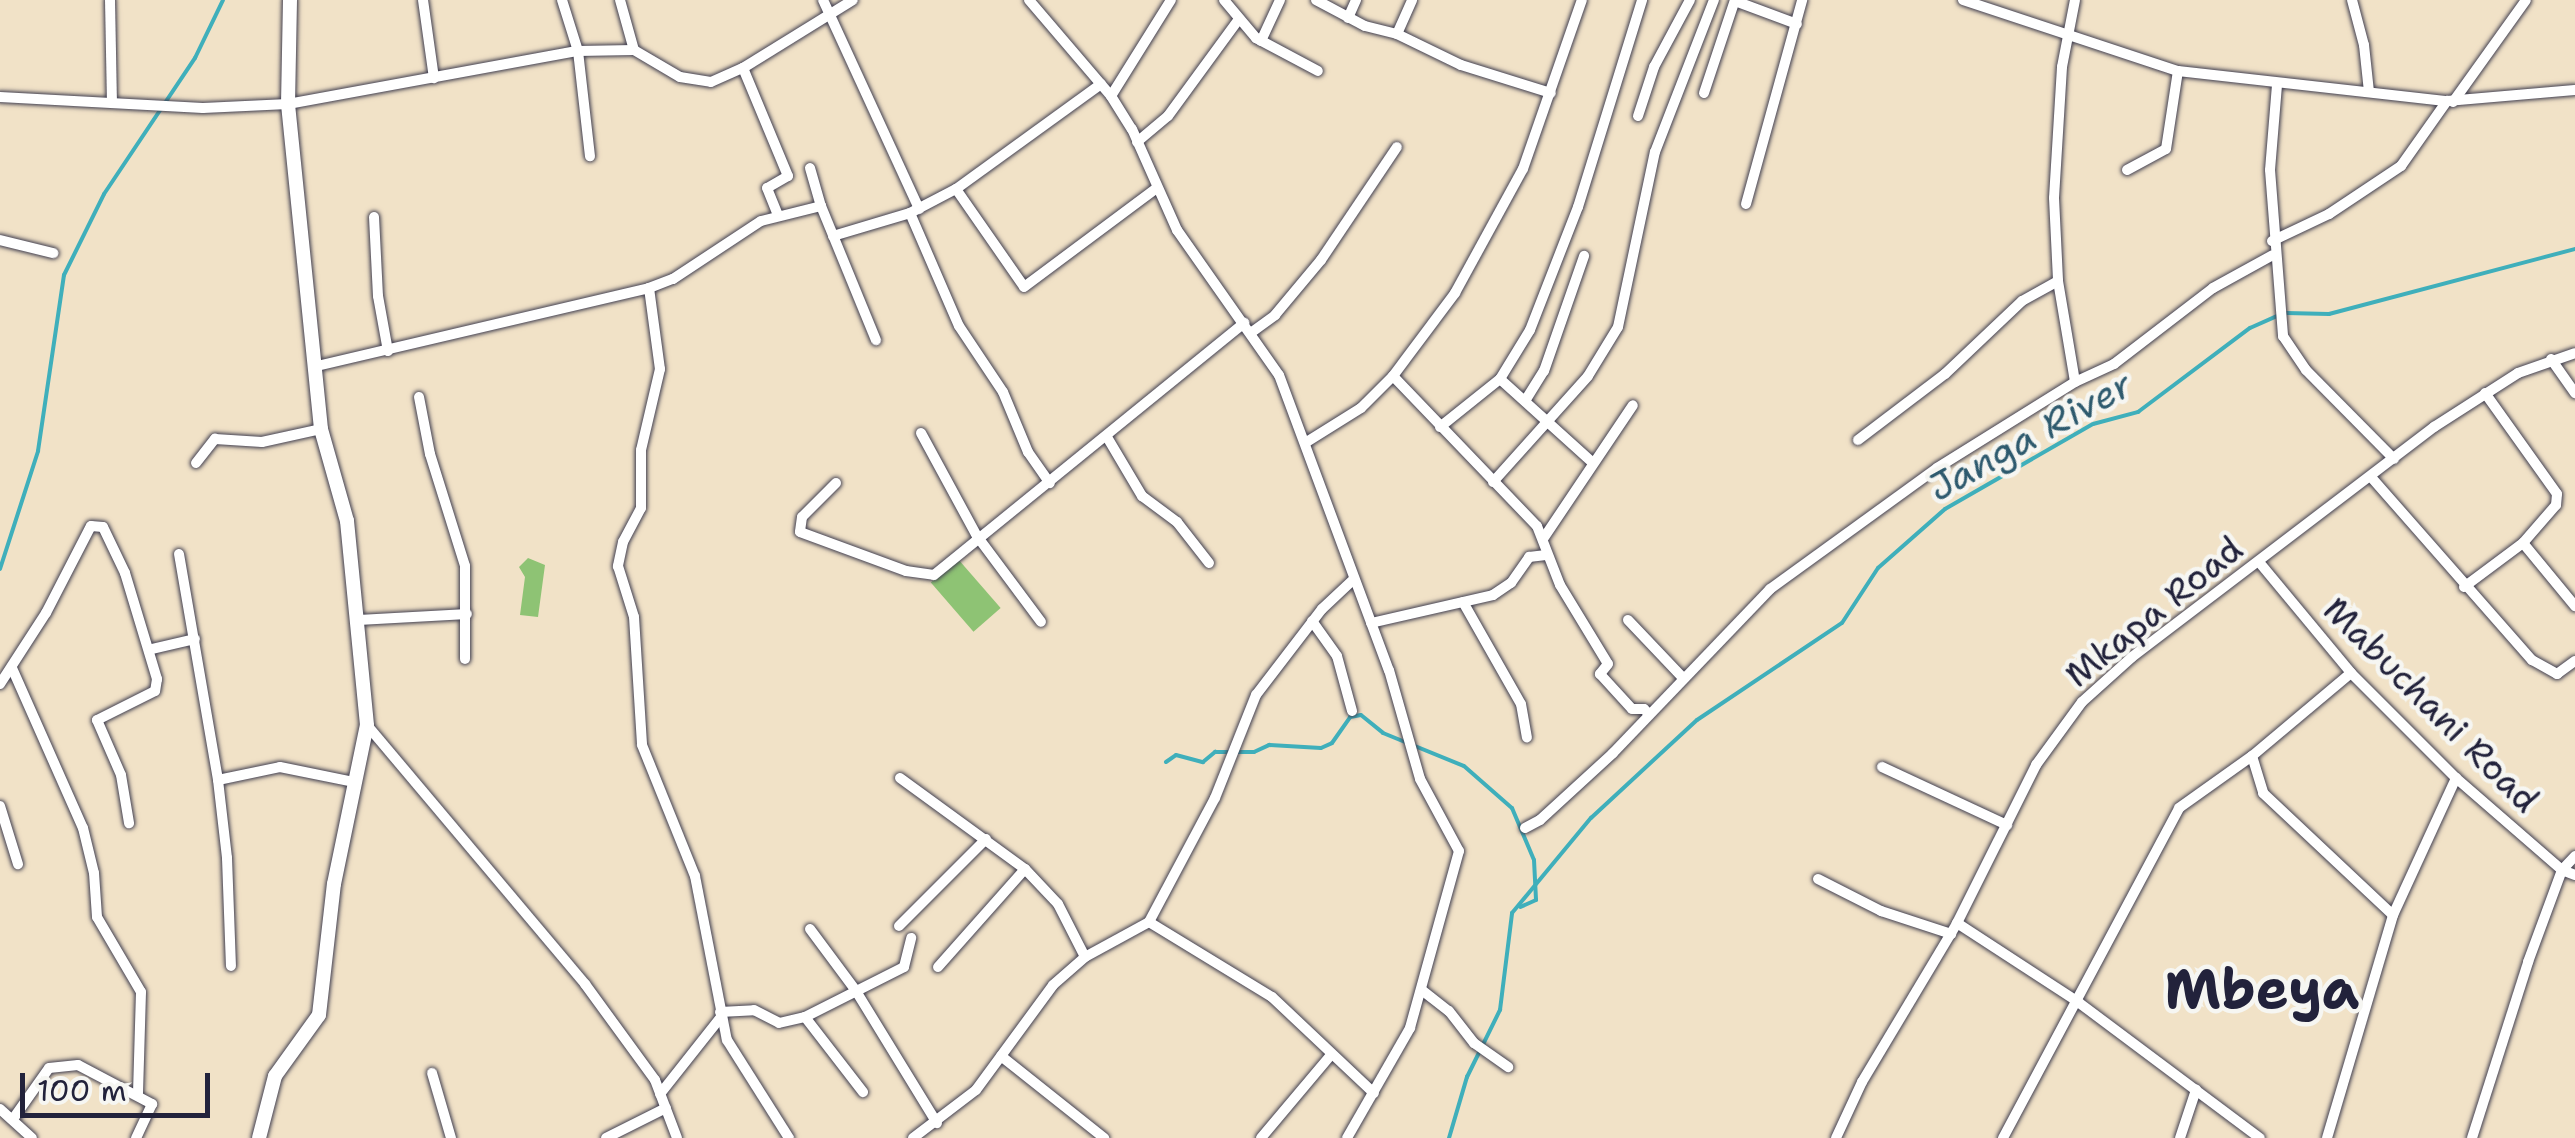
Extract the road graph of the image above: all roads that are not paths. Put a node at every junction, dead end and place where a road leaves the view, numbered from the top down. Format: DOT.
graph roads {
  1 [pos="110,0"];
  2 [pos="290,0"];
  3 [pos="424,0"];
  4 [pos="562,0"];
  5 [pos="620,0"];
  6 [pos="824,0"];
  7 [pos="853,0"];
  8 [pos="1029,0"];
  9 [pos="1172,0"];
  10 [pos="1224,0"];
  11 [pos="1280,0"];
  12 [pos="1316,0"];
  13 [pos="1356,0"];
  14 [pos="1412,0"];
  15 [pos="1582,0"];
  16 [pos="1642,0"];
  17 [pos="1690,0"];
  18 [pos="1714,0"];
  19 [pos="1735,0"];
  20 [pos="1802,0"];
  21 [pos="1962,0"];
  22 [pos="2075,0"];
  23 [pos="2352,0"];
  24 [pos="2526,0"];
  25 [pos="828,13"];
  26 [pos="1348,18"];
  27 [pos="1239,19"];
  28 [pos="1797,24"];
  29 [pos="1397,34"];
  30 [pos="2068,34"];
  31 [pos="1261,41"];
  32 [pos="634,50"];
  33 [pos="578,52"];
  34 [pos="743,68"];
  35 [pos="1318,71"];
  36 [pos="2178,71"];
  37 [pos="434,78"];
  38 [pos="1101,84"];
  39 [pos="2277,85"];
  40 [pos="2575,90"];
  41 [pos="1704,92"];
  42 [pos="2369,92"];
  43 [pos="1551,93"];
  44 [pos="0,96"];
  45 [pos="1111,96"];
  46 [pos="2450,101"];
  47 [pos="112,103"];
  48 [pos="288,104"];
  49 [pos="1638,116"];
  50 [pos="1137,142"];
  51 [pos="1397,147"];
  52 [pos="590,156"];
  53 [pos="810,168"];
  54 [pos="2127,170"];
  55 [pos="1156,188"];
  56 [pos="956,189"];
  57 [pos="1746,204"];
  58 [pos="821,206"];
  59 [pos="915,211"];
  60 [pos="778,215"];
  61 [pos="374,217"];
  62 [pos="833,236"];
  63 [pos="0,240"];
  64 [pos="2272,241"];
  65 [pos="53,253"];
  66 [pos="2274,255"];
  67 [pos="1584,256"];
  68 [pos="2058,280"];
  69 [pos="649,288"];
  70 [pos="1244,322"];
  71 [pos="1252,332"];
  72 [pos="876,340"];
  73 [pos="388,351"];
  74 [pos="2575,353"];
  75 [pos="2552,359"];
  76 [pos="318,366"];
  77 [pos="1393,376"];
  78 [pos="1500,379"];
  79 [pos="2075,382"];
  80 [pos="2575,392"];
  81 [pos="2484,393"];
  82 [pos="419,396"];
  83 [pos="1525,401"];
  84 [pos="1633,405"];
  85 [pos="1547,425"];
  86 [pos="1440,427"];
  87 [pos="321,429"];
  88 [pos="921,433"];
  89 [pos="1107,437"];
  90 [pos="1858,440"];
  91 [pos="1305,443"];
  92 [pos="2394,458"];
  93 [pos="196,463"];
  94 [pos="1592,464"];
  95 [pos="2371,477"];
  96 [pos="1494,482"];
  97 [pos="836,483"];
  98 [pos="1050,483"];
  99 [pos="978,536"];
  100 [pos="1543,539"];
  101 [pos="2522,543"];
  102 [pos="178,554"];
  103 [pos="1546,554"];
  104 [pos="2259,562"];
  105 [pos="1209,564"];
  106 [pos="1354,579"];
  107 [pos="2464,588"];
  108 [pos="1464,602"];
  109 [pos="2575,606"];
  110 [pos="467,614"];
  111 [pos="359,620"];
  112 [pos="1628,620"];
  113 [pos="1312,621"];
  114 [pos="1041,622"];
  115 [pos="1371,623"];
  116 [pos="195,639"];
  117 [pos="152,650"];
  118 [pos="465,659"];
  119 [pos="2575,661"];
  120 [pos="12,668"];
  121 [pos="2351,672"];
  122 [pos="1684,678"];
  123 [pos="0,684"];
  124 [pos="1352,711"];
  125 [pos="1649,714"];
  126 [pos="367,724"];
  127 [pos="1527,738"];
  128 [pos="2252,756"];
  129 [pos="1882,766"];
  130 [pos="900,778"];
  131 [pos="2456,778"];
  132 [pos="218,780"];
  133 [pos="354,782"];
  134 [pos="0,806"];
  135 [pos="129,823"];
  136 [pos="2006,825"];
  137 [pos="1525,828"];
  138 [pos="986,839"];
  139 [pos="2575,856"];
  140 [pos="18,864"];
  141 [pos="1024,869"];
  142 [pos="2562,870"];
  143 [pos="2575,875"];
  144 [pos="1818,879"];
  145 [pos="2393,915"];
  146 [pos="1149,922"];
  147 [pos="1957,923"];
  148 [pos="899,926"];
  149 [pos="810,929"];
  150 [pos="1950,934"];
  151 [pos="911,938"];
  152 [pos="1085,957"];
  153 [pos="231,966"];
  154 [pos="938,967"];
  155 [pos="856,991"];
  156 [pos="1424,991"];
  157 [pos="2078,1002"];
  158 [pos="721,1014"];
  159 [pos="805,1017"];
  160 [pos="1332,1055"];
  161 [pos="1001,1056"];
  162 [pos="1508,1067"];
  163 [pos="432,1073"];
  164 [pos="2196,1090"];
  165 [pos="863,1092"];
  166 [pos="1374,1093"];
  167 [pos="660,1094"];
  168 [pos="138,1096"];
  169 [pos="0,1108"];
  170 [pos="666,1108"];
  171 [pos="13,1119"];
  172 [pos="937,1123"];
  173 [pos="929,1134"];
  174 [pos="1350,1137"];
  175 [pos="32,1138"];
  176 [pos="136,1138"];
  177 [pos="258,1138"];
  178 [pos="451,1138"];
  179 [pos="606,1138"];
  180 [pos="677,1138"];
  181 [pos="788,1138"];
  182 [pos="913,1138"];
  183 [pos="1104,1138"];
  184 [pos="1260,1138"];
  185 [pos="1836,1138"];
  186 [pos="2004,1138"];
  187 [pos="2180,1138"];
  188 [pos="2260,1138"];
  189 [pos="2327,1138"];
  190 [pos="2472,1138"];
  1 -- 47 [label="street"];
  2 -- 48 [label="street"];
  3 -- 37 [label="street"];
  4 -- 33 [label="street"];
  5 -- 32 [label="street"];
  6 -- 25 [label="street"];
  7 -- 25 [label="street"];
  8 -- 38 [label="street"];
  9 -- 45 [label="street"];
  10 -- 27 [label="street"];
  11 -- 31 [label="street"];
  12 -- 26 [label="street"];
  13 -- 26 [label="street"];
  14 -- 29 [label="street"];
  15 -- 43 [label="street"];
  16 -- 78 [label="street"];
  17 -- 49 [label="street"];
  18 -- 85 [label="street"];
  19 -- 28 [label="street"];
  19 -- 41 [label="street"];
  20 -- 28 [label="street"];
  21 -- 30 [label="street"];
  22 -- 30 [label="street"];
  23 -- 42 [label="street"];
  24 -- 46 [label="street"];
  25 -- 34 [label="street"];
  25 -- 59 [label="street"];
  26 -- 29 [label="street"];
  27 -- 31 [label="street"];
  27 -- 50 [label="street"];
  28 -- 57 [label="street"];
  29 -- 43 [label="street"];
  30 -- 36 [label="street"];
  30 -- 68 [label="street"];
  31 -- 35 [label="street"];
  32 -- 33 [label="street"];
  32 -- 34 [label="street"];
  33 -- 37 [label="street"];
  33 -- 52 [label="street"];
  34 -- 60 [label="street"];
  36 -- 39 [label="street"];
  36 -- 54 [label="street"];
  37 -- 48 [label="street"];
  38 -- 45 [label="street"];
  38 -- 56 [label="street"];
  39 -- 42 [label="street"];
  39 -- 64 [label="street"];
  40 -- 46 [label="street"];
  42 -- 46 [label="street"];
  43 -- 77 [label="street"];
  44 -- 47 [label="street"];
  45 -- 50 [label="street"];
  46 -- 64 [label="street"];
  47 -- 48 [label="street"];
  48 -- 76 [label="street"];
  50 -- 55 [label="street"];
  51 -- 71 [label="street"];
  53 -- 58 [label="street"];
  55 -- 56 [label="street"];
  55 -- 70 [label="street"];
  56 -- 59 [label="street"];
  58 -- 60 [label="street"];
  58 -- 62 [label="street"];
  59 -- 62 [label="street"];
  59 -- 98 [label="street"];
  60 -- 69 [label="street"];
  61 -- 73 [label="street"];
  62 -- 72 [label="street"];
  63 -- 65 [label="street"];
  64 -- 66 [label="street"];
  66 -- 79 [label="street"];
  66 -- 92 [label="street"];
  67 -- 83 [label="street"];
  68 -- 79 [label="street"];
  68 -- 90 [label="street"];
  69 -- 73 [label="street"];
  69 -- 158 [label="street"];
  70 -- 71 [label="street"];
  70 -- 89 [label="street"];
  71 -- 91 [label="street"];
  73 -- 76 [label="street"];
  74 -- 75 [label="street, Mkapa Road"];
  75 -- 80 [label="street"];
  75 -- 81 [label="street, Mkapa Road"];
  76 -- 87 [label="street"];
  77 -- 86 [label="street"];
  77 -- 91 [label="street"];
  78 -- 83 [label="street"];
  78 -- 86 [label="street"];
  79 -- 122 [label="street"];
  81 -- 92 [label="street, Mkapa Road"];
  81 -- 101 [label="street"];
  82 -- 110 [label="street"];
  83 -- 85 [label="street"];
  84 -- 94 [label="street"];
  85 -- 94 [label="street"];
  85 -- 96 [label="street"];
  86 -- 96 [label="street"];
  87 -- 93 [label="street"];
  87 -- 111 [label="street"];
  88 -- 99 [label="street"];
  89 -- 98 [label="street"];
  89 -- 105 [label="street"];
  91 -- 106 [label="street"];
  92 -- 95 [label="street, Mkapa Road"];
  94 -- 100 [label="street"];
  95 -- 104 [label="street, Mkapa Road"];
  95 -- 107 [label="street"];
  96 -- 100 [label="street"];
  97 -- 99 [label="street"];
  98 -- 99 [label="street"];
  99 -- 114 [label="street"];
  100 -- 103 [label="street"];
  101 -- 107 [label="street"];
  101 -- 109 [label="street"];
  102 -- 116 [label="street"];
  103 -- 108 [label="street"];
  103 -- 125 [label="street"];
  104 -- 121 [label="street, Mabuchani Road"];
  104 -- 136 [label="street, Mkapa Road"];
  106 -- 113 [label="street"];
  106 -- 115 [label="street"];
  107 -- 119 [label="street"];
  108 -- 115 [label="street"];
  108 -- 127 [label="street"];
  110 -- 111 [label="street"];
  110 -- 118 [label="street"];
  111 -- 126 [label="street"];
  112 -- 122 [label="street"];
  113 -- 124 [label="street"];
  113 -- 146 [label="street"];
  115 -- 156 [label="street"];
  116 -- 117 [label="street"];
  116 -- 132 [label="street"];
  117 -- 120 [label="street"];
  117 -- 135 [label="street"];
  120 -- 123 [label="street"];
  120 -- 168 [label="street"];
  121 -- 128 [label="street"];
  121 -- 131 [label="street, Mabuchani Road"];
  122 -- 125 [label="street"];
  125 -- 137 [label="street"];
  126 -- 133 [label="street"];
  126 -- 167 [label="street"];
  128 -- 145 [label="street"];
  128 -- 157 [label="street"];
  129 -- 136 [label="street"];
  130 -- 138 [label="street"];
  131 -- 142 [label="street, Mabuchani Road"];
  131 -- 145 [label="street"];
  132 -- 133 [label="street"];
  132 -- 153 [label="street"];
  133 -- 177 [label="street"];
  134 -- 140 [label="street"];
  136 -- 147 [label="street, Mkapa Road"];
  138 -- 141 [label="street"];
  138 -- 148 [label="street"];
  139 -- 142 [label="street"];
  141 -- 152 [label="street"];
  141 -- 154 [label="street"];
  142 -- 143 [label="street, Mabuchani Road"];
  142 -- 190 [label="street"];
  144 -- 150 [label="street"];
  145 -- 189 [label="street"];
  146 -- 152 [label="street"];
  146 -- 160 [label="street"];
  147 -- 150 [label="street, Mkapa Road"];
  147 -- 157 [label="street"];
  149 -- 155 [label="street"];
  150 -- 185 [label="street, Mkapa Road"];
  151 -- 155 [label="street"];
  152 -- 161 [label="street"];
  155 -- 159 [label="street"];
  155 -- 172 [label="street"];
  156 -- 162 [label="street"];
  156 -- 166 [label="street"];
  157 -- 164 [label="street"];
  157 -- 186 [label="street"];
  158 -- 159 [label="street"];
  158 -- 167 [label="street"];
  158 -- 181 [label="street"];
  159 -- 165 [label="street"];
  160 -- 166 [label="street"];
  160 -- 184 [label="street"];
  161 -- 172 [label="street"];
  161 -- 183 [label="street"];
  163 -- 178 [label="street"];
  164 -- 187 [label="street"];
  164 -- 188 [label="street"];
  166 -- 174 [label="street"];
  167 -- 170 [label="street"];
  168 -- 171 [label="street"];
  168 -- 176 [label="street"];
  169 -- 171 [label="street"];
  170 -- 179 [label="street"];
  170 -- 180 [label="street"];
  171 -- 175 [label="street"];
  172 -- 173 [label="street"];
  173 -- 182 [label="street"];
}
